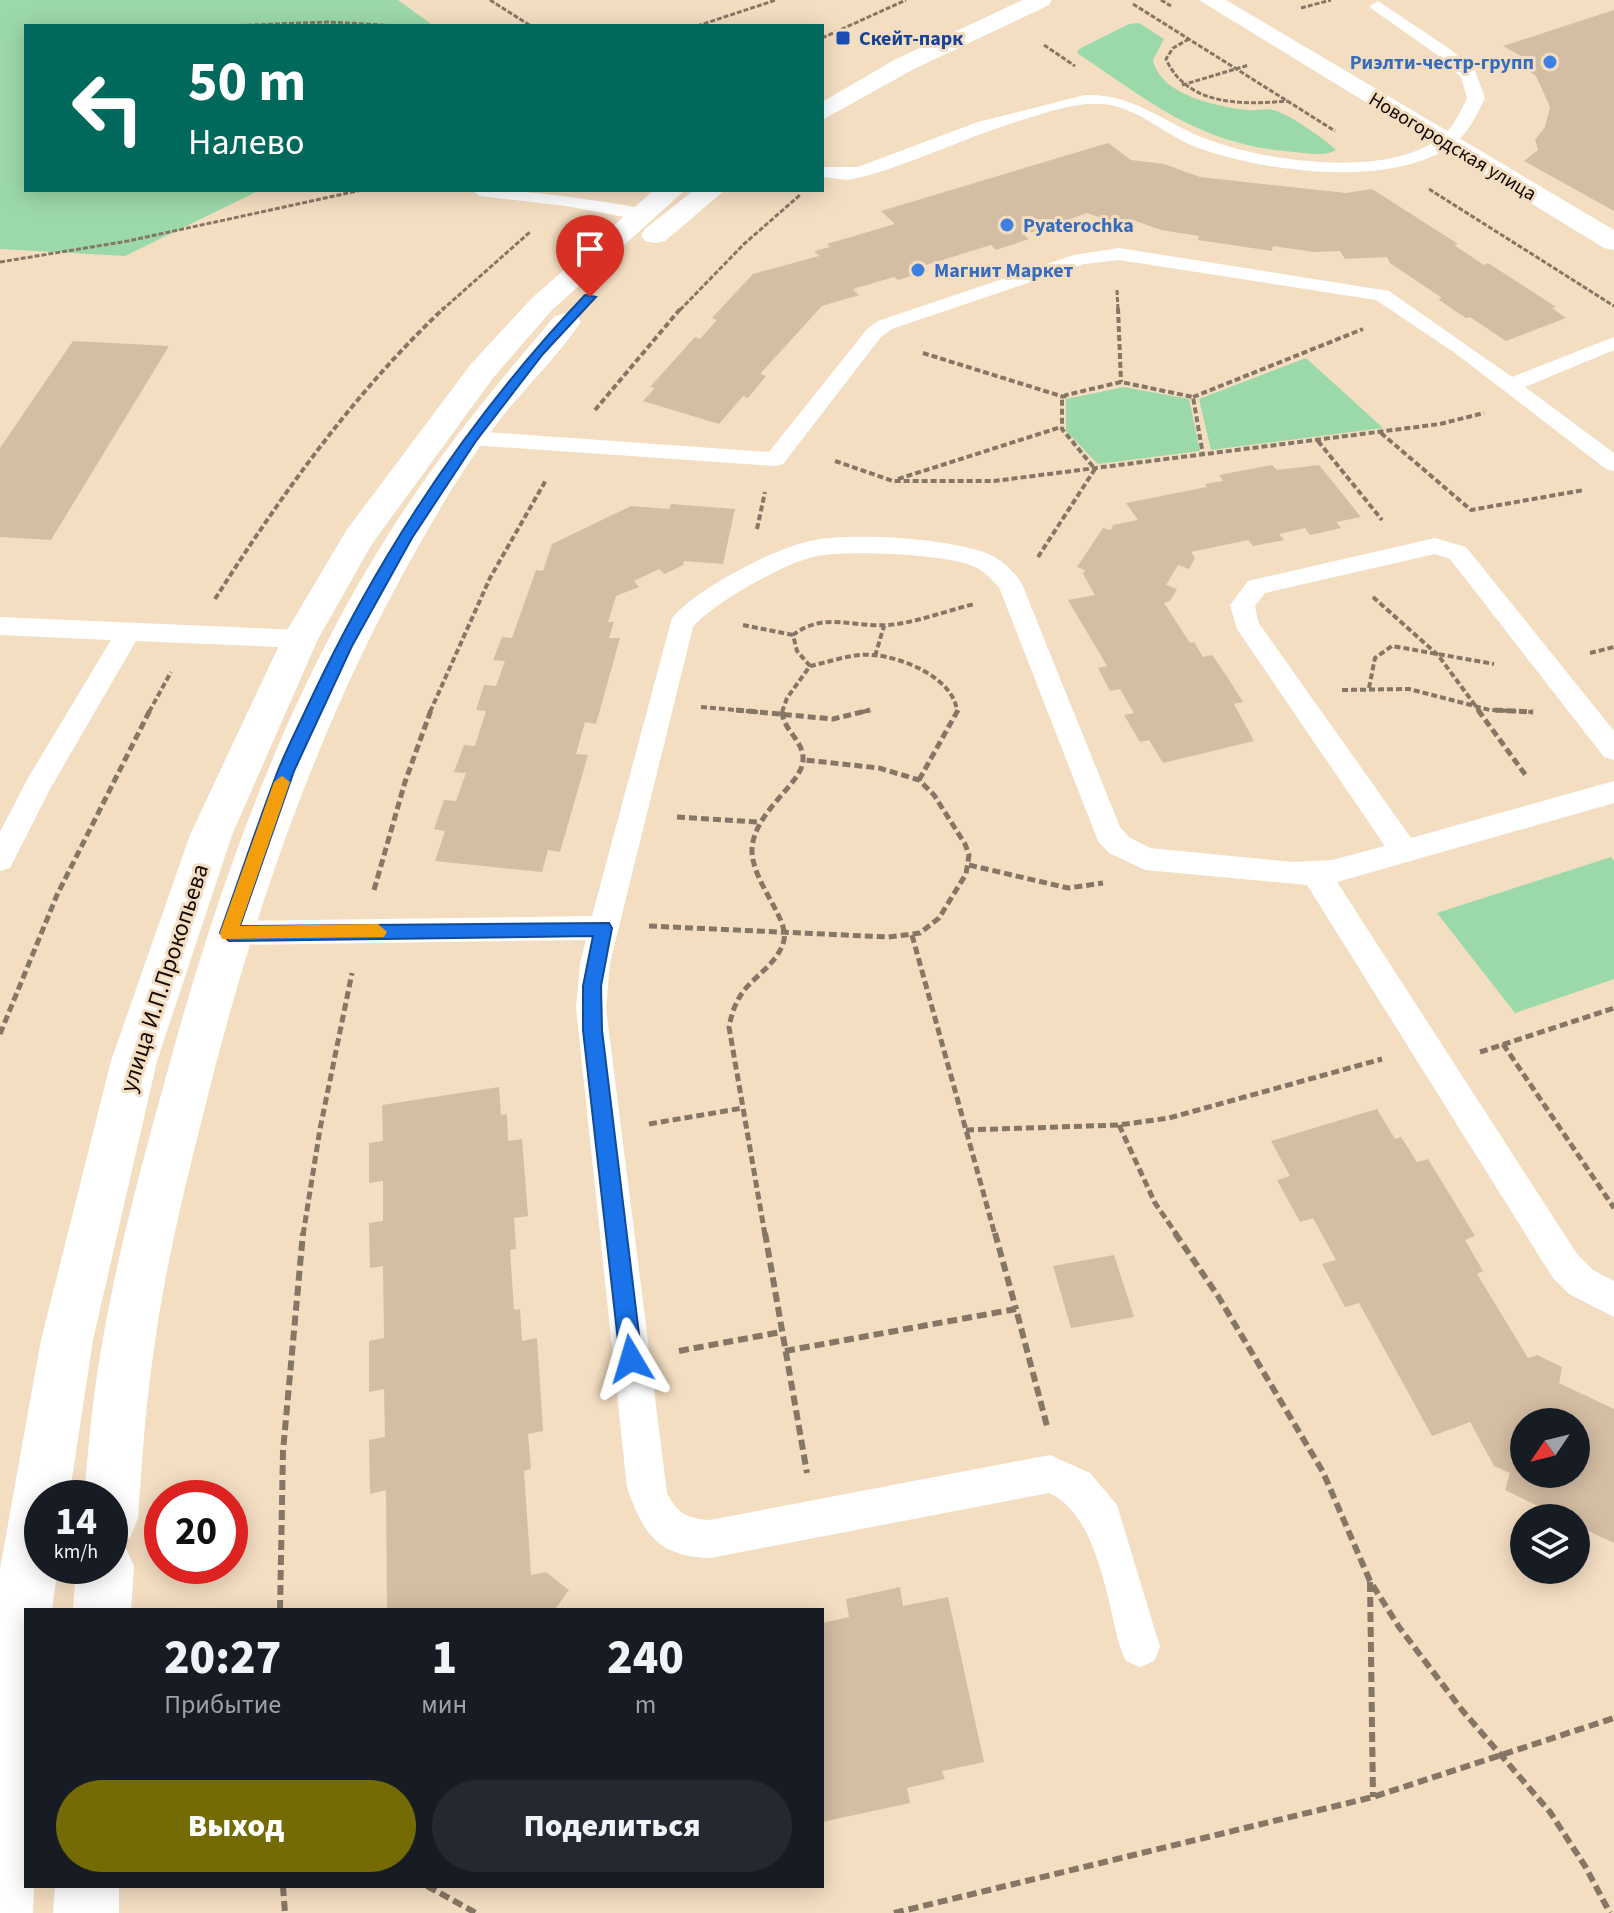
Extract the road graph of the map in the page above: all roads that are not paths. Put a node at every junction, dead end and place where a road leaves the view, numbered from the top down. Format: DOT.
graph roads {
  1 [pos="997,0"];
  2 [pos="1041,0"];
  3 [pos="1210,0"];
  4 [pos="1399,0"];
  5 [pos="824,86"];
  6 [pos="824,111"];
  7 [pos="1446,142"];
  8 [pos="824,172"];
  9 [pos="497,192"];
  10 [pos="705,192"];
  11 [pos="661,208"];
  12 [pos="1614,242"];
  13 [pos="1614,343"];
  14 [pos="1515,392"];
  15 [pos="452,437"];
  16 [pos="1614,464"];
  17 [pos="0,626"];
  18 [pos="129,631"];
  19 [pos="300,639"];
  20 [pos="1614,750"];
  21 [pos="1614,792"];
  22 [pos="1406,853"];
  23 [pos="0,860"];
  24 [pos="1316,874"];
  25 [pos="604,926"];
  26 [pos="229,933"];
  27 [pos="175,934"];
  28 [pos="1614,1300"];
  29 [pos="114,1480"];
  30 [pos="104,1584"];
  31 [pos="102,1608"];
  32 [pos="1140,1647"];
  33 [pos="87,1888"];
  34 [pos="0,1913"];
  35 [pos="86,1913"];
  1 -- 5 [label="street"];
  2 -- 6 [label="street"];
  3 -- 7 [label="street, Новогородская улица"];
  4 -- 7 [label="lane"];
  7 -- 8 [label="lane"];
  7 -- 12 [label="street, Новогородская улица"];
  9 -- 11 [label="lane"];
  10 -- 11 [label="street, улица И.П.Прокопьева"];
  11 -- 15 [label="street, улица И.П.Прокопьева"];
  13 -- 14 [label="lane"];
  14 -- 15 [label="lane"];
  14 -- 16 [label="lane"];
  15 -- 19 [label="street, улица И.П.Прокопьева"];
  15 -- 26 [label="street, улица И.П.Прокопьева"];
  17 -- 18 [label="lane"];
  18 -- 19 [label="lane"];
  18 -- 23 [label="lane"];
  19 -- 27 [label="street, улица И.П.Прокопьева"];
  20 -- 22 [label="lane"];
  21 -- 22 [label="lane"];
  22 -- 24 [label="lane"];
  24 -- 25 [label="lane"];
  24 -- 28 [label="lane"];
  25 -- 26 [label="lane"];
  25 -- 32 [label="lane"];
  26 -- 27 [label="street"];
  26 -- 29 [label="street, улица И.П.Прокопьева"];
  27 -- 34 [label="street, улица И.П.Прокопьева"];
  30 -- 31 [label="street"];
  33 -- 35 [label="street"];
}
